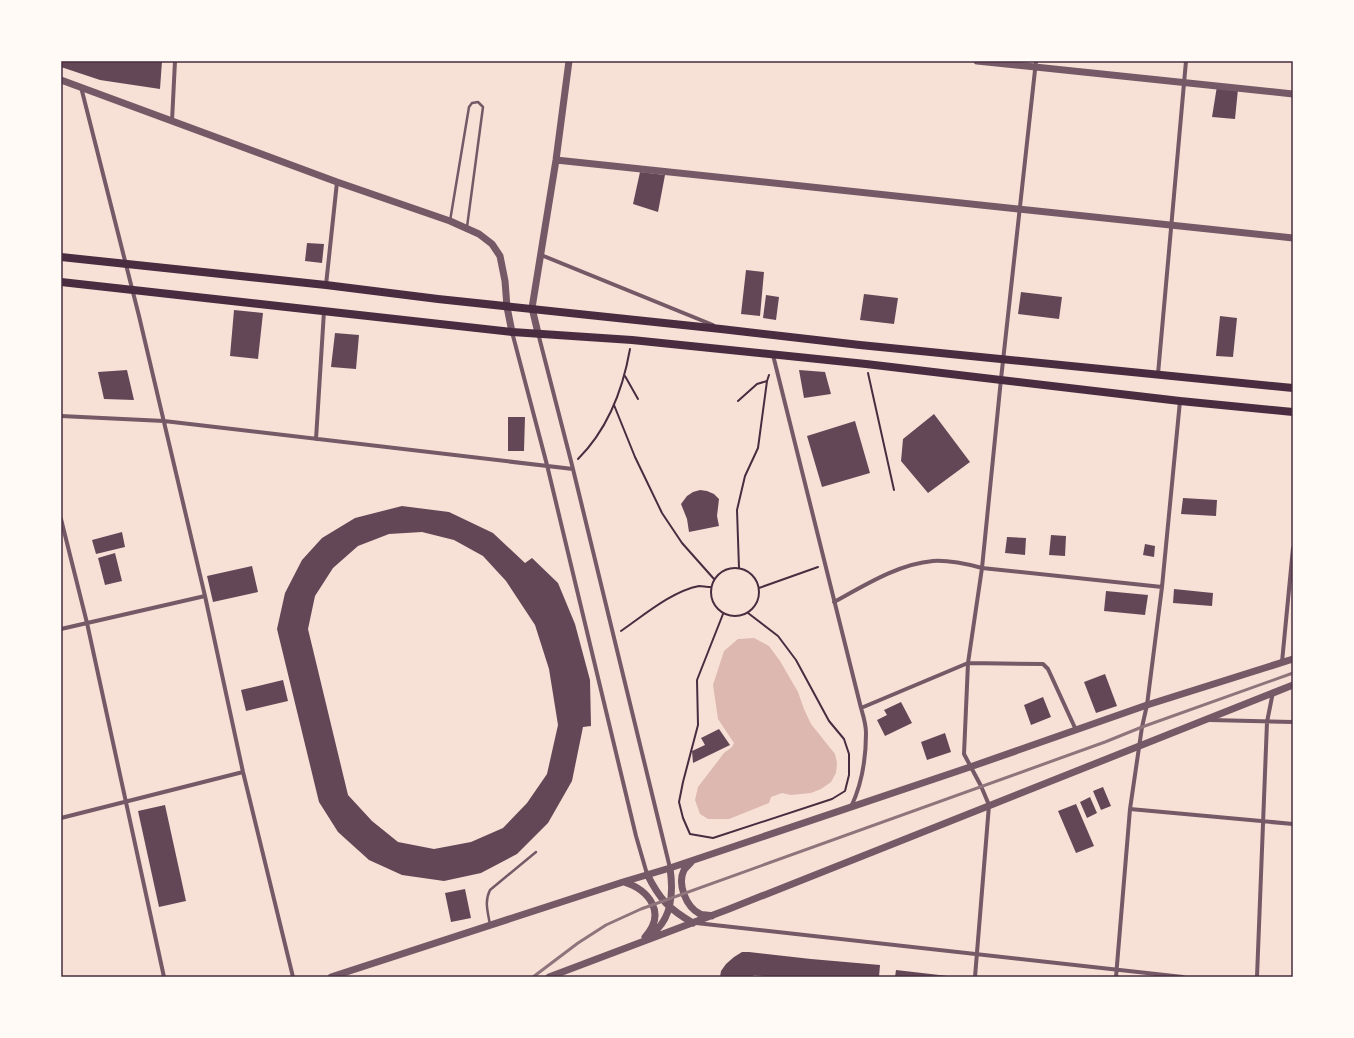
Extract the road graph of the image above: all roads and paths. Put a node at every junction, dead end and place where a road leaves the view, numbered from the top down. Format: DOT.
graph roads {
  1 [pos="175,61"];
  2 [pos="568,61"];
  3 [pos="977,61"];
  4 [pos="1186,61"];
  5 [pos="1035,64"];
  6 [pos="61,80"];
  7 [pos="1184,83"];
  8 [pos="81,87"];
  9 [pos="1293,94"];
  10 [pos="172,121"];
  11 [pos="556,160"];
  12 [pos="337,182"];
  13 [pos="1020,209"];
  14 [pos="450,221"];
  15 [pos="1172,226"];
  16 [pos="467,229"];
  17 [pos="1293,238"];
  18 [pos="541,255"];
  19 [pos="61,257"];
  20 [pos="126,264"];
  21 [pos="61,282"];
  22 [pos="326,285"];
  23 [pos="133,289"];
  24 [pos="507,307"];
  25 [pos="532,308"];
  26 [pos="324,311"];
  27 [pos="721,329"];
  28 [pos="512,332"];
  29 [pos="538,333"];
  30 [pos="632,340"];
  31 [pos="773,354"];
  32 [pos="1003,359"];
  33 [pos="866,364"];
  34 [pos="1158,374"];
  35 [pos="770,375"];
  36 [pos="625,376"];
  37 [pos="1000,379"];
  38 [pos="767,381"];
  39 [pos="1293,388"];
  40 [pos="638,399"];
  41 [pos="738,401"];
  42 [pos="1180,401"];
  43 [pos="614,405"];
  44 [pos="1293,412"];
  45 [pos="61,416"];
  46 [pos="164,422"];
  47 [pos="316,439"];
  48 [pos="547,465"];
  49 [pos="572,467"];
  50 [pos="894,490"];
  51 [pos="61,518"];
  52 [pos="1293,548"];
  53 [pos="825,565"];
  54 [pos="739,568"];
  55 [pos="982,568"];
  56 [pos="714,579"];
  57 [pos="711,587"];
  58 [pos="1162,587"];
  59 [pos="759,588"];
  60 [pos="205,596"];
  61 [pos="834,602"];
  62 [pos="748,613"];
  63 [pos="723,614"];
  64 [pos="87,623"];
  65 [pos="61,629"];
  66 [pos="612,636"];
  67 [pos="1293,658"];
  68 [pos="1282,662"];
  69 [pos="968,663"];
  70 [pos="1293,685"];
  71 [pos="1273,692"];
  72 [pos="1147,705"];
  73 [pos="862,708"];
  74 [pos="1207,720"];
  75 [pos="1267,722"];
  76 [pos="1293,722"];
  77 [pos="1076,730"];
  78 [pos="1139,746"];
  79 [pos="970,767"];
  80 [pos="243,772"];
  81 [pos="126,801"];
  82 [pos="989,805"];
  83 [pos="851,807"];
  84 [pos="1130,809"];
  85 [pos="61,818"];
  86 [pos="1262,821"];
  87 [pos="1293,824"];
  88 [pos="536,852"];
  89 [pos="692,860"];
  90 [pos="670,868"];
  91 [pos="647,874"];
  92 [pos="623,882"];
  93 [pos="670,908"];
  94 [pos="713,916"];
  95 [pos="694,923"];
  96 [pos="490,925"];
  97 [pos="632,946"];
  98 [pos="977,955"];
  99 [pos="1117,971"];
  100 [pos="554,976"];
  101 [pos="164,977"];
  102 [pos="293,977"];
  103 [pos="331,977"];
  104 [pos="975,977"];
  105 [pos="1116,977"];
  106 [pos="1183,977"];
  107 [pos="1257,977"];
  1 -- 10 [label="street"];
  2 -- 11 [label="street"];
  3 -- 5 [label="street"];
  4 -- 7 [label="street"];
  5 -- 7 [label="street"];
  5 -- 13 [label="street"];
  6 -- 8 [label="street"];
  7 -- 9 [label="street"];
  7 -- 15 [label="street"];
  8 -- 10 [label="street"];
  8 -- 20 [label="street"];
  10 -- 12 [label="street"];
  11 -- 13 [label="street"];
  11 -- 18 [label="street"];
  12 -- 14 [label="street"];
  12 -- 22 [label="street"];
  13 -- 15 [label="street"];
  13 -- 32 [label="street"];
  14 -- 16 [label="street"];
  14 -- 16 [label="lane"];
  15 -- 17 [label="street"];
  15 -- 34 [label="street"];
  16 -- 24 [label="street"];
  18 -- 25 [label="street"];
  18 -- 27 [label="street"];
  19 -- 20 [label="main road"];
  20 -- 22 [label="main road"];
  20 -- 23 [label="street"];
  21 -- 23 [label="main road"];
  22 -- 24 [label="main road"];
  23 -- 26 [label="main road"];
  23 -- 46 [label="street"];
  24 -- 25 [label="main road"];
  24 -- 28 [label="street"];
  25 -- 27 [label="main road"];
  25 -- 29 [label="street"];
  26 -- 28 [label="main road"];
  26 -- 47 [label="street"];
  27 -- 32 [label="main road"];
  28 -- 29 [label="main road"];
  28 -- 48 [label="street"];
  29 -- 30 [label="main road"];
  29 -- 49 [label="street"];
  30 -- 31 [label="main road"];
  30 -- 36 [label="path"];
  31 -- 33 [label="main road"];
  31 -- 53 [label="street"];
  32 -- 34 [label="main road"];
  32 -- 37 [label="street"];
  33 -- 37 [label="main road"];
  33 -- 50 [label="path"];
  34 -- 39 [label="main road"];
  35 -- 38 [label="path"];
  36 -- 40 [label="path"];
  36 -- 43 [label="path"];
  37 -- 42 [label="main road"];
  37 -- 55 [label="street"];
  38 -- 41 [label="path"];
  38 -- 54 [label="path"];
  42 -- 44 [label="main road"];
  42 -- 58 [label="street"];
  43 -- 49 [label="path"];
  43 -- 56 [label="path"];
  45 -- 46 [label="street"];
  46 -- 47 [label="street"];
  46 -- 60 [label="street"];
  47 -- 48 [label="street"];
  48 -- 49 [label="street"];
  48 -- 91 [label="street"];
  49 -- 66 [label="street"];
  51 -- 64 [label="street"];
  52 -- 68 [label="street"];
  53 -- 59 [label="path"];
  53 -- 61 [label="street"];
  54 -- 56 [label="path"];
  54 -- 59 [label="path"];
  55 -- 58 [label="street"];
  55 -- 61 [label="street"];
  55 -- 69 [label="street"];
  56 -- 57 [label="path"];
  57 -- 63 [label="path"];
  57 -- 66 [label="path"];
  58 -- 72 [label="street"];
  59 -- 62 [label="path"];
  60 -- 64 [label="street"];
  60 -- 80 [label="street"];
  61 -- 73 [label="street"];
  62 -- 63 [label="path"];
  62 -- 63 [label="path"];
  64 -- 65 [label="street"];
  64 -- 81 [label="street"];
  66 -- 90 [label="street"];
  67 -- 68 [label="street"];
  68 -- 72 [label="street"];
  69 -- 73 [label="street"];
  69 -- 77 [label="street"];
  69 -- 79 [label="street"];
  70 -- 71 [label="street"];
  71 -- 74 [label="street"];
  71 -- 75 [label="street"];
  72 -- 77 [label="street"];
  72 -- 78 [label="street"];
  73 -- 83 [label="street"];
  74 -- 75 [label="street"];
  74 -- 78 [label="street"];
  75 -- 76 [label="street"];
  75 -- 86 [label="street"];
  77 -- 79 [label="street"];
  78 -- 82 [label="street"];
  78 -- 84 [label="street"];
  79 -- 82 [label="street"];
  79 -- 83 [label="street"];
  80 -- 81 [label="street"];
  80 -- 102 [label="street"];
  81 -- 85 [label="street"];
  81 -- 101 [label="street"];
  82 -- 94 [label="street"];
  82 -- 98 [label="street"];
  83 -- 89 [label="street"];
  84 -- 86 [label="street"];
  84 -- 99 [label="street"];
  86 -- 87 [label="street"];
  86 -- 107 [label="street"];
  88 -- 96 [label="lane"];
  89 -- 90 [label="street"];
  89 -- 94 [label="street"];
  90 -- 91 [label="street"];
  90 -- 93 [label="street"];
  91 -- 92 [label="street"];
  91 -- 93 [label="street"];
  92 -- 96 [label="street"];
  92 -- 97 [label="street"];
  93 -- 95 [label="street"];
  93 -- 97 [label="street"];
  94 -- 95 [label="street"];
  95 -- 97 [label="street"];
  95 -- 98 [label="street"];
  96 -- 103 [label="street"];
  97 -- 100 [label="street"];
  98 -- 99 [label="street"];
  98 -- 104 [label="street"];
  99 -- 105 [label="street"];
  99 -- 106 [label="street"];
}
